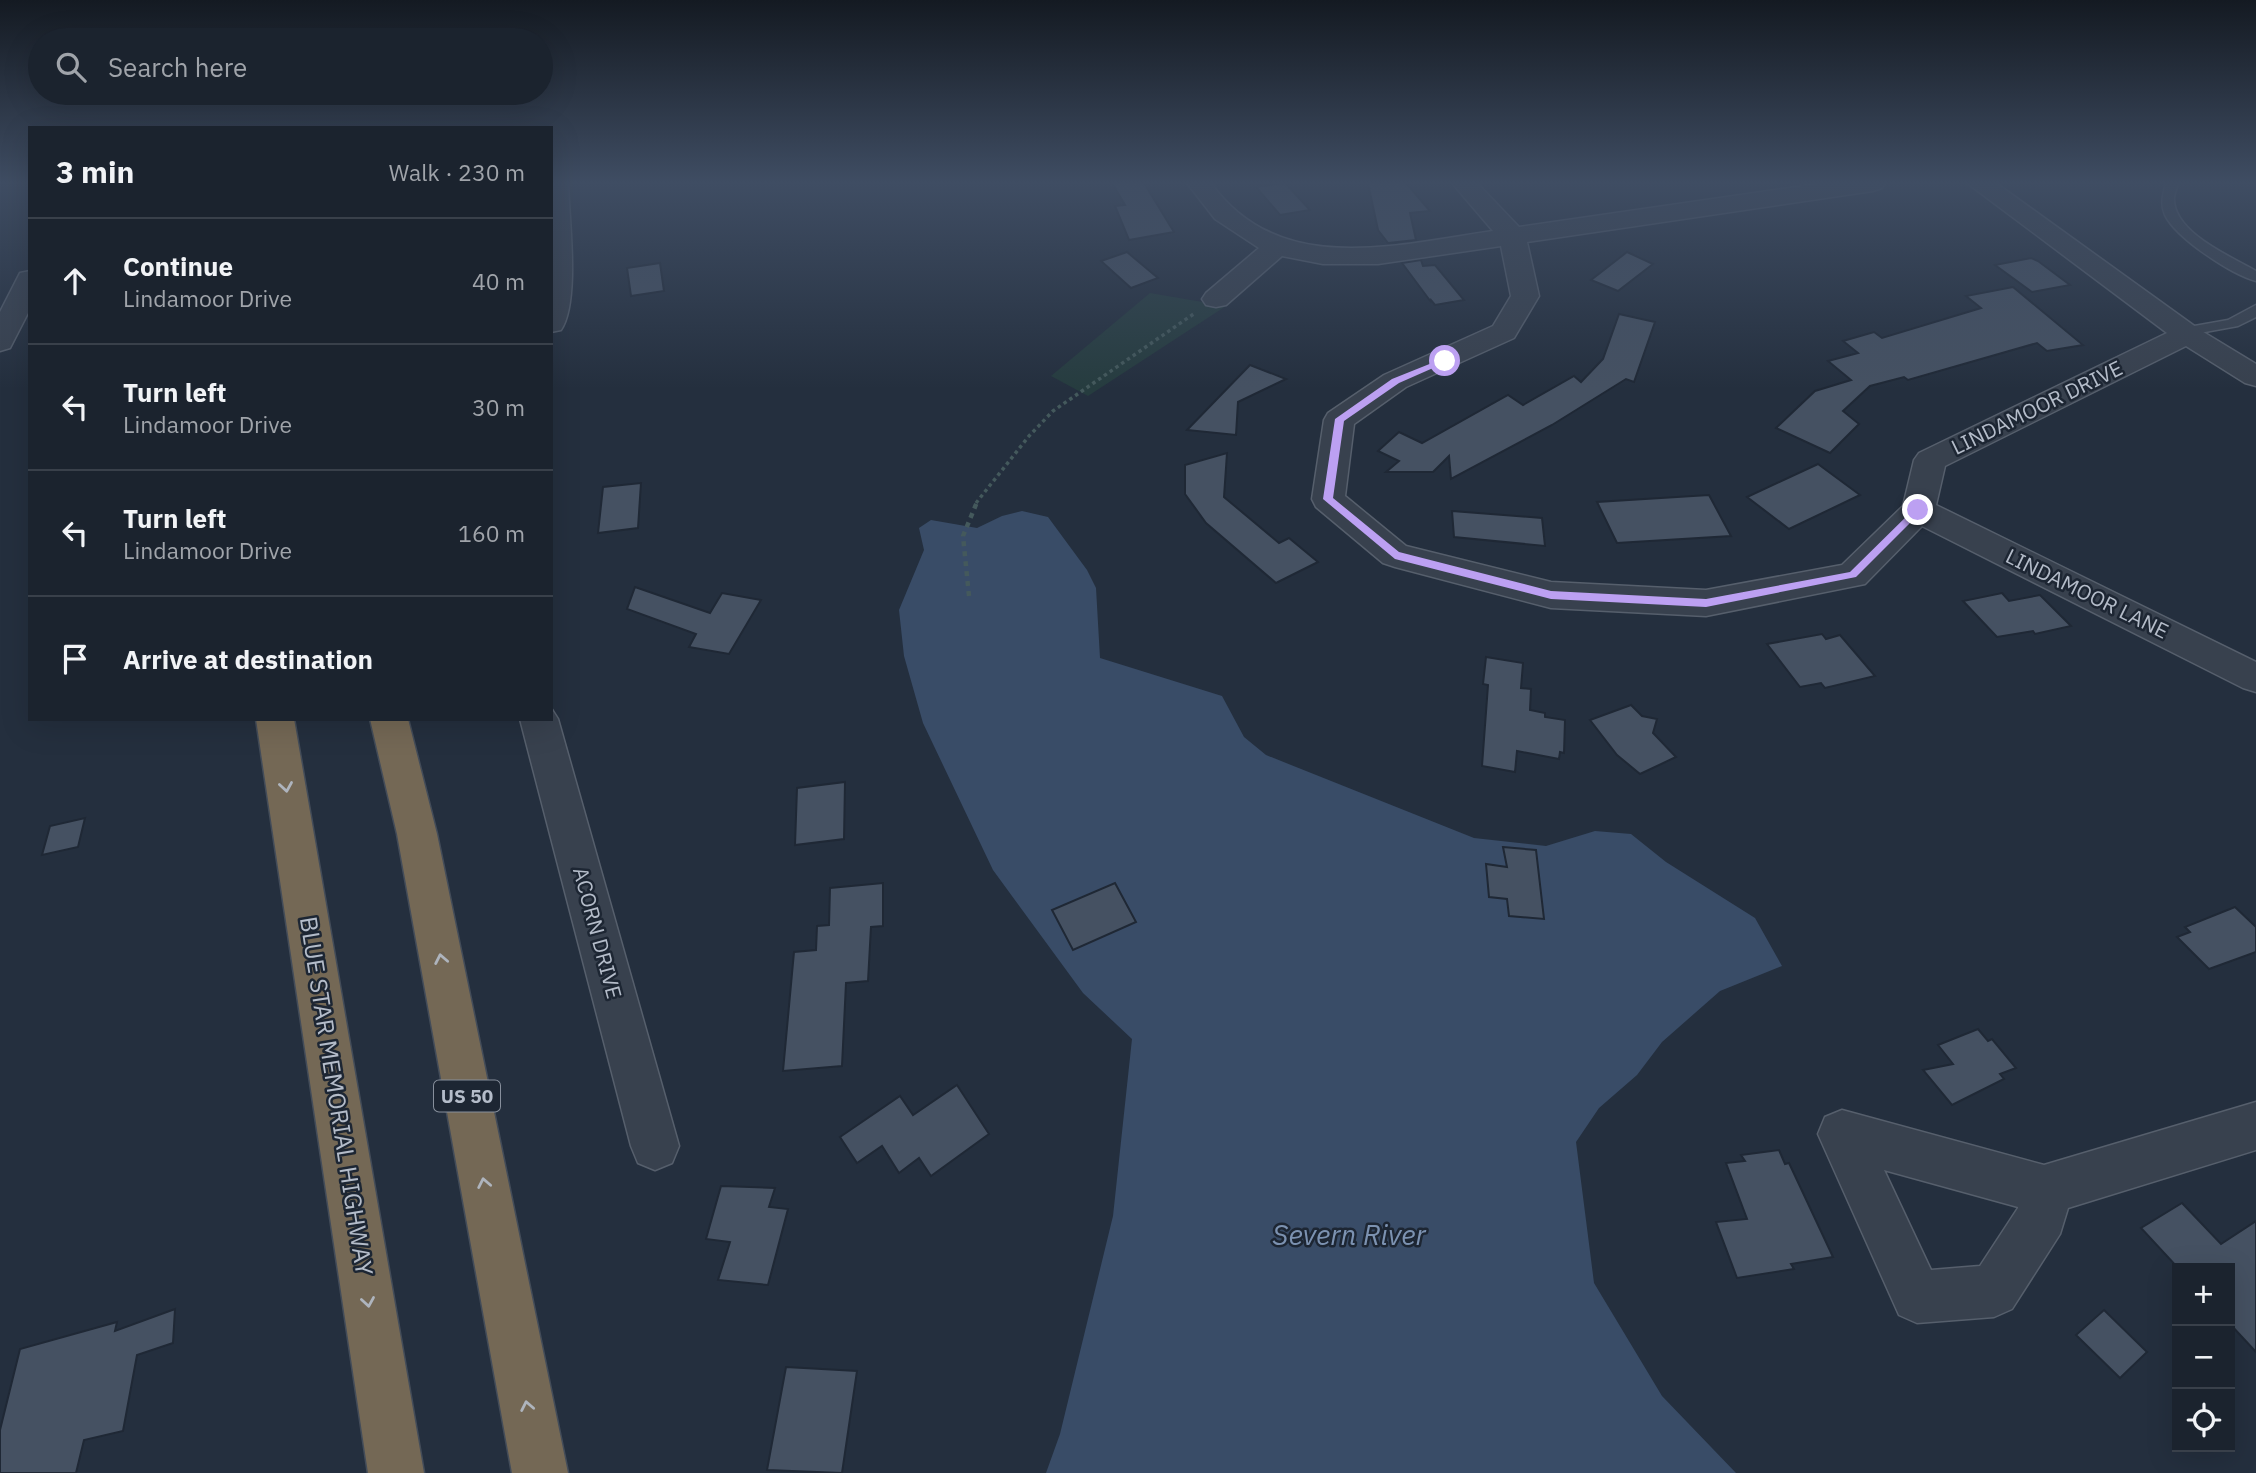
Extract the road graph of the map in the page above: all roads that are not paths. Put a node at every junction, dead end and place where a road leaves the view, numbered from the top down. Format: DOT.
graph roads {
  1 [pos="557,252"];
  2 [pos="1272,252"];
  3 [pos="1302,252"];
  4 [pos="1407,252"];
  5 [pos="1515,252"];
  6 [pos="2074,252"];
  7 [pos="2212,252"];
  8 [pos="2256,276"];
  9 [pos="18,288"];
  10 [pos="1216,299"];
  11 [pos="2256,309"];
  12 [pos="553,316"];
  13 [pos="2185,333"];
  14 [pos="0,342"];
  15 [pos="2253,373"];
  16 [pos="1918,510"];
  17 [pos="2256,678"];
  18 [pos="275,721"];
  19 [pos="389,721"];
  20 [pos="540,721"];
  21 [pos="2256,1126"];
  22 [pos="655,1146"];
  23 [pos="2044,1190"];
  24 [pos="396,1473"];
  25 [pos="540,1473"];
  1 -- 12 [label="street"];
  2 -- 10 [label="street"];
  3 -- 4 [label="street"];
  5 -- 16 [label="street"];
  6 -- 13 [label="street"];
  7 -- 8 [label="lane"];
  9 -- 14 [label="street"];
  11 -- 13 [label="lane"];
  13 -- 15 [label="street"];
  13 -- 16 [label="street, LINDAMOOR DRIVE"];
  16 -- 17 [label="street, LINDAMOOR LANE"];
  18 -- 24 [label="highway, BLUE STAR MEMORIAL HIGHWAY, one-way"];
  25 -- 19 [label="highway, US 50, one-way"];
  20 -- 22 [label="street, ACORN DRIVE"];
  21 -- 23 [label="street"];
}
